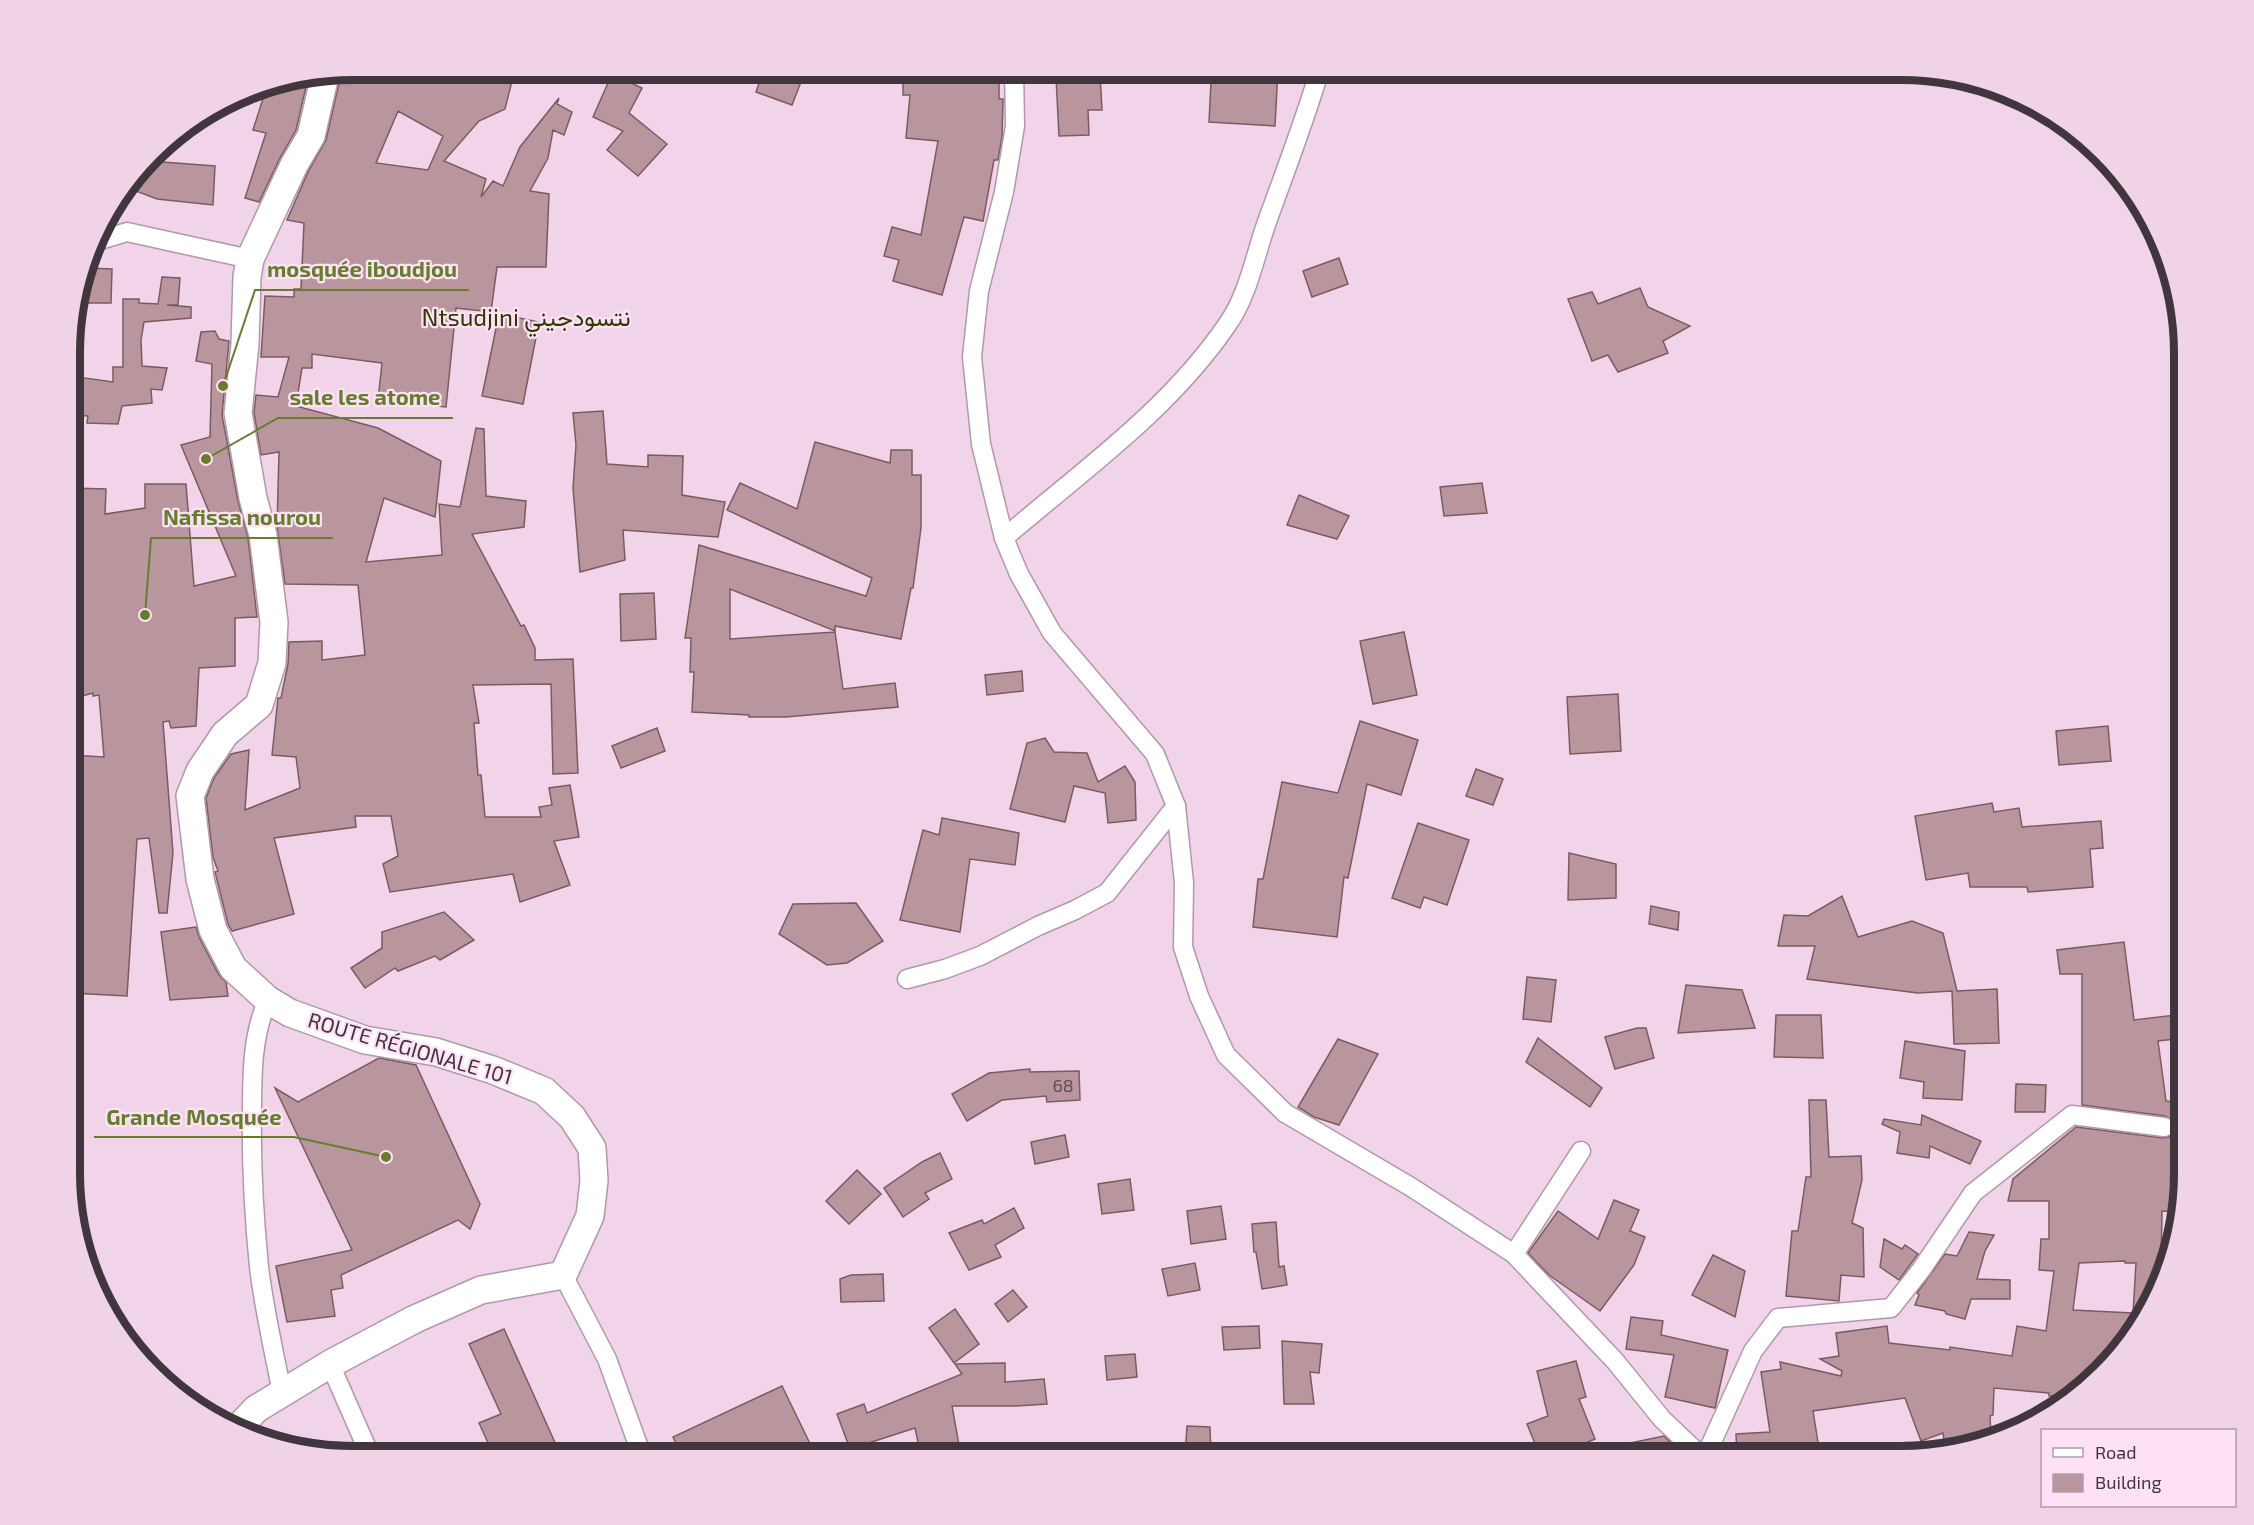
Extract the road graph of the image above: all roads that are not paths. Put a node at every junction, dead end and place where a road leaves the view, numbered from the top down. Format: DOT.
graph roads {
  1 [pos="1014,80"];
  2 [pos="1317,80"];
  3 [pos="323,81"];
  4 [pos="104,240"];
  5 [pos="250,259"];
  6 [pos="1004,538"];
  7 [pos="1176,806"];
  8 [pos="907,979"];
  9 [pos="268,1000"];
  10 [pos="2164,1127"];
  11 [pos="1581,1151"];
  12 [pos="1514,1254"];
  13 [pos="563,1275"];
  14 [pos="330,1364"];
  15 [pos="282,1393"];
  16 [pos="243,1423"];
  17 [pos="366,1446"];
  18 [pos="638,1446"];
  19 [pos="1690,1446"];
  20 [pos="1710,1446"];
  1 -- 6 [label="street"];
  2 -- 6 [label="street"];
  3 -- 5 [label="street, ROUTE RÉGIONALE 101"];
  4 -- 5 [label="street"];
  5 -- 9 [label="street, ROUTE RÉGIONALE 101"];
  6 -- 7 [label="street"];
  7 -- 8 [label="street"];
  7 -- 12 [label="street"];
  9 -- 13 [label="street, ROUTE RÉGIONALE 101"];
  9 -- 15 [label="street"];
  10 -- 20 [label="street"];
  11 -- 12 [label="street"];
  12 -- 19 [label="street"];
  13 -- 14 [label="street"];
  13 -- 18 [label="street"];
  14 -- 15 [label="street"];
  14 -- 17 [label="street"];
  15 -- 16 [label="street"];
}
